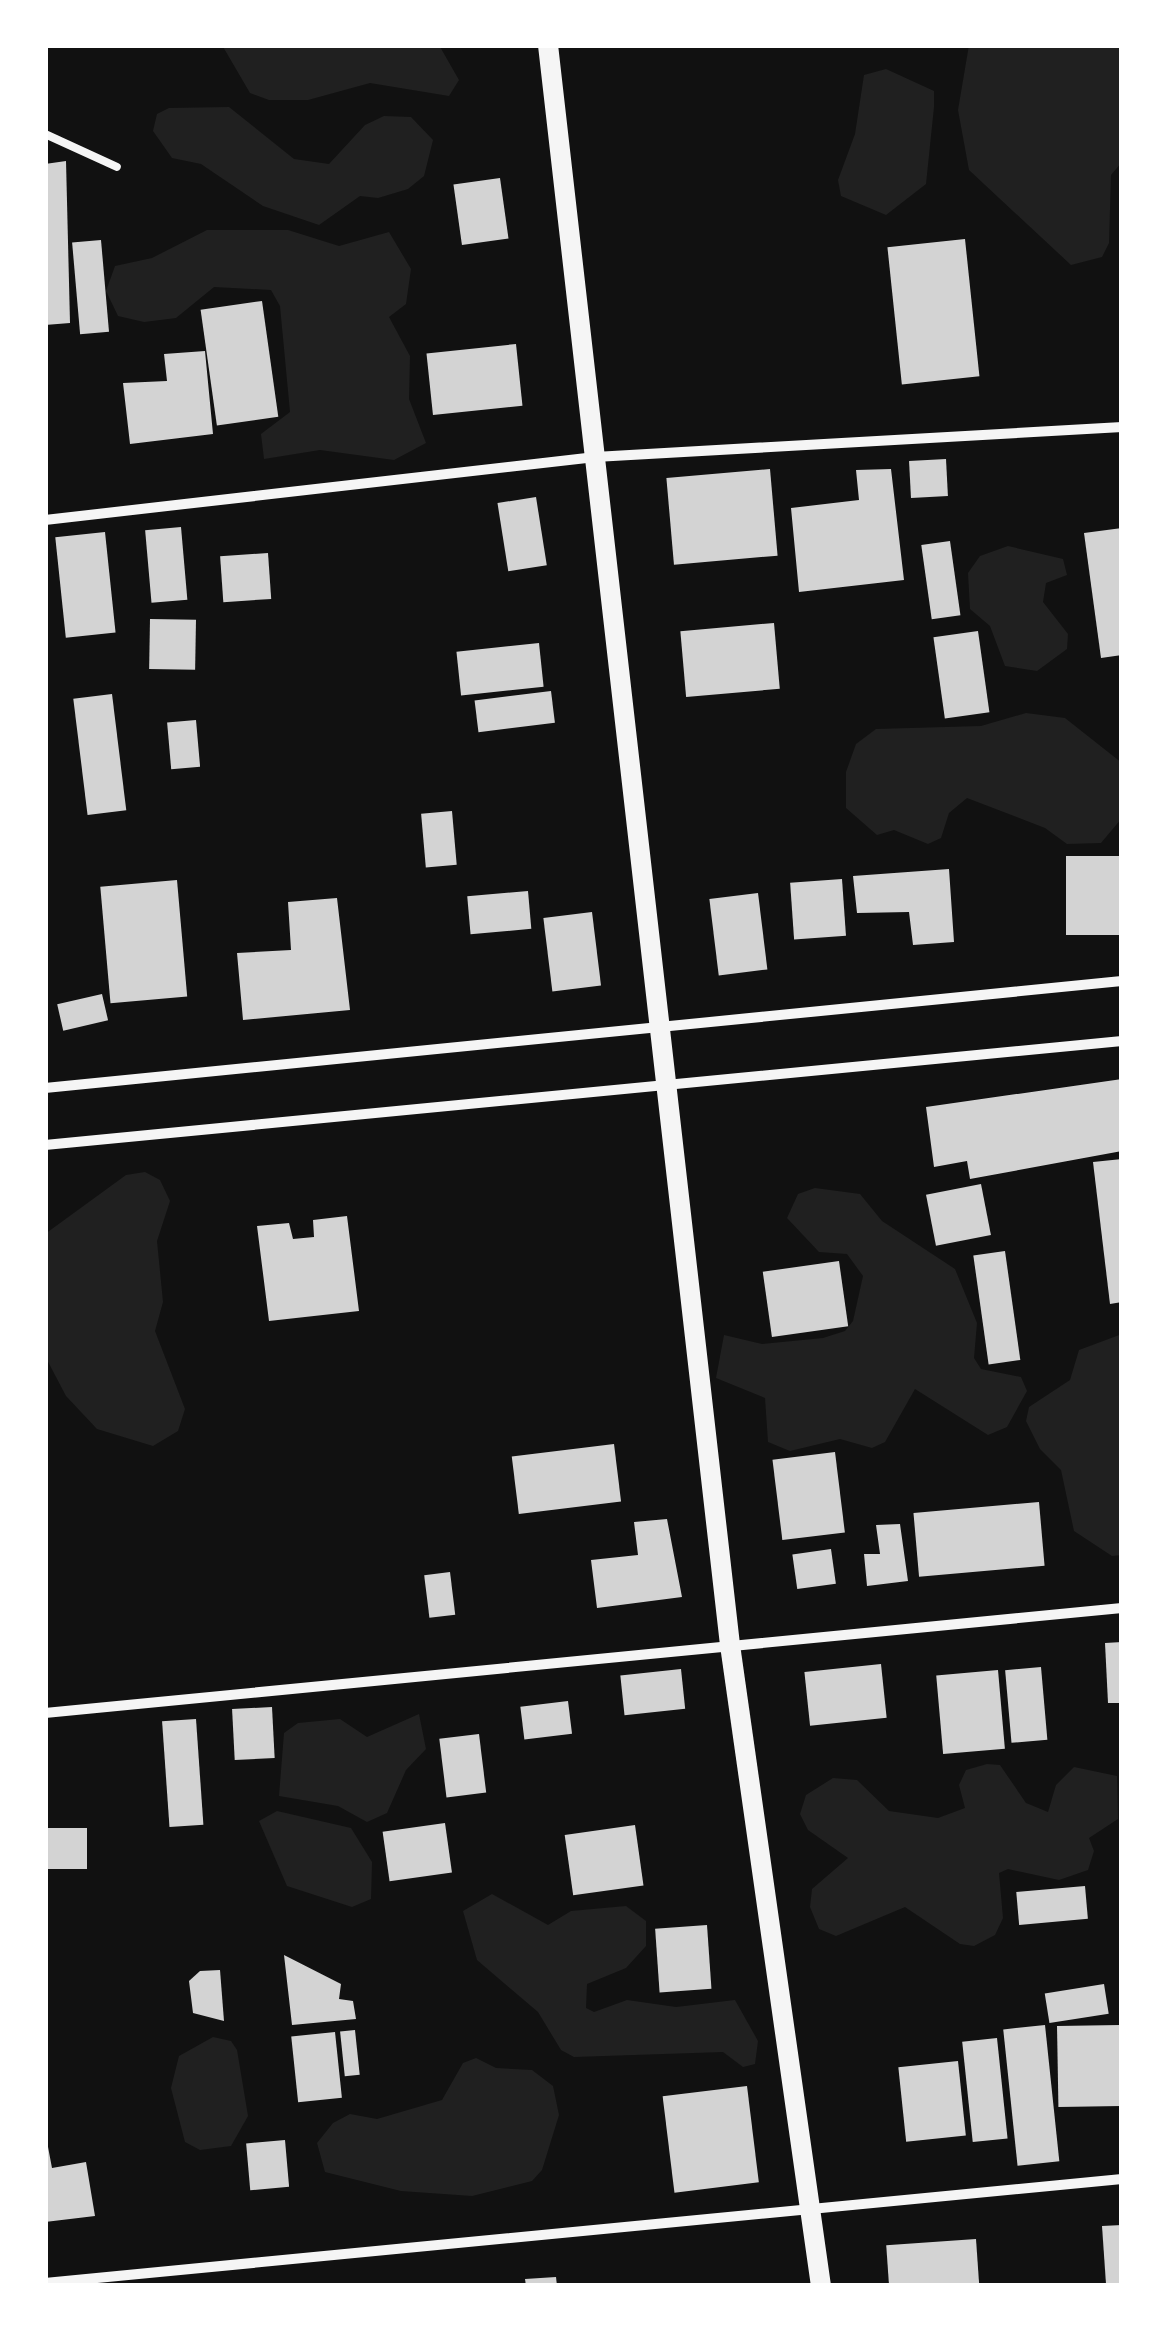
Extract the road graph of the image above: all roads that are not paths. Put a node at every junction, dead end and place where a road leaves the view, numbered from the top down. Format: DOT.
graph roads {
  1 [pos="548,45"];
  2 [pos="45,134"];
  3 [pos="117,167"];
  4 [pos="1122,427"];
  5 [pos="595,458"];
  6 [pos="45,520"];
  7 [pos="1122,981"];
  8 [pos="661,1022"];
  9 [pos="1122,1041"];
  10 [pos="668,1084"];
  11 [pos="45,1088"];
  12 [pos="45,1145"];
  13 [pos="1122,1608"];
  14 [pos="730,1645"];
  15 [pos="45,1713"];
  16 [pos="1122,2179"];
  17 [pos="814,2209"];
  18 [pos="45,2283"];
  19 [pos="821,2286"];
  1 -- 5 [label="main road"];
  2 -- 3 [label="lane"];
  4 -- 5 [label="street"];
  5 -- 6 [label="street"];
  5 -- 8 [label="main road"];
  7 -- 8 [label="street"];
  8 -- 10 [label="main road"];
  8 -- 11 [label="street"];
  9 -- 10 [label="street"];
  10 -- 12 [label="street"];
  10 -- 14 [label="main road"];
  13 -- 14 [label="street"];
  14 -- 15 [label="street"];
  14 -- 17 [label="main road"];
  16 -- 17 [label="street"];
  17 -- 18 [label="street"];
  17 -- 19 [label="main road"];
}
